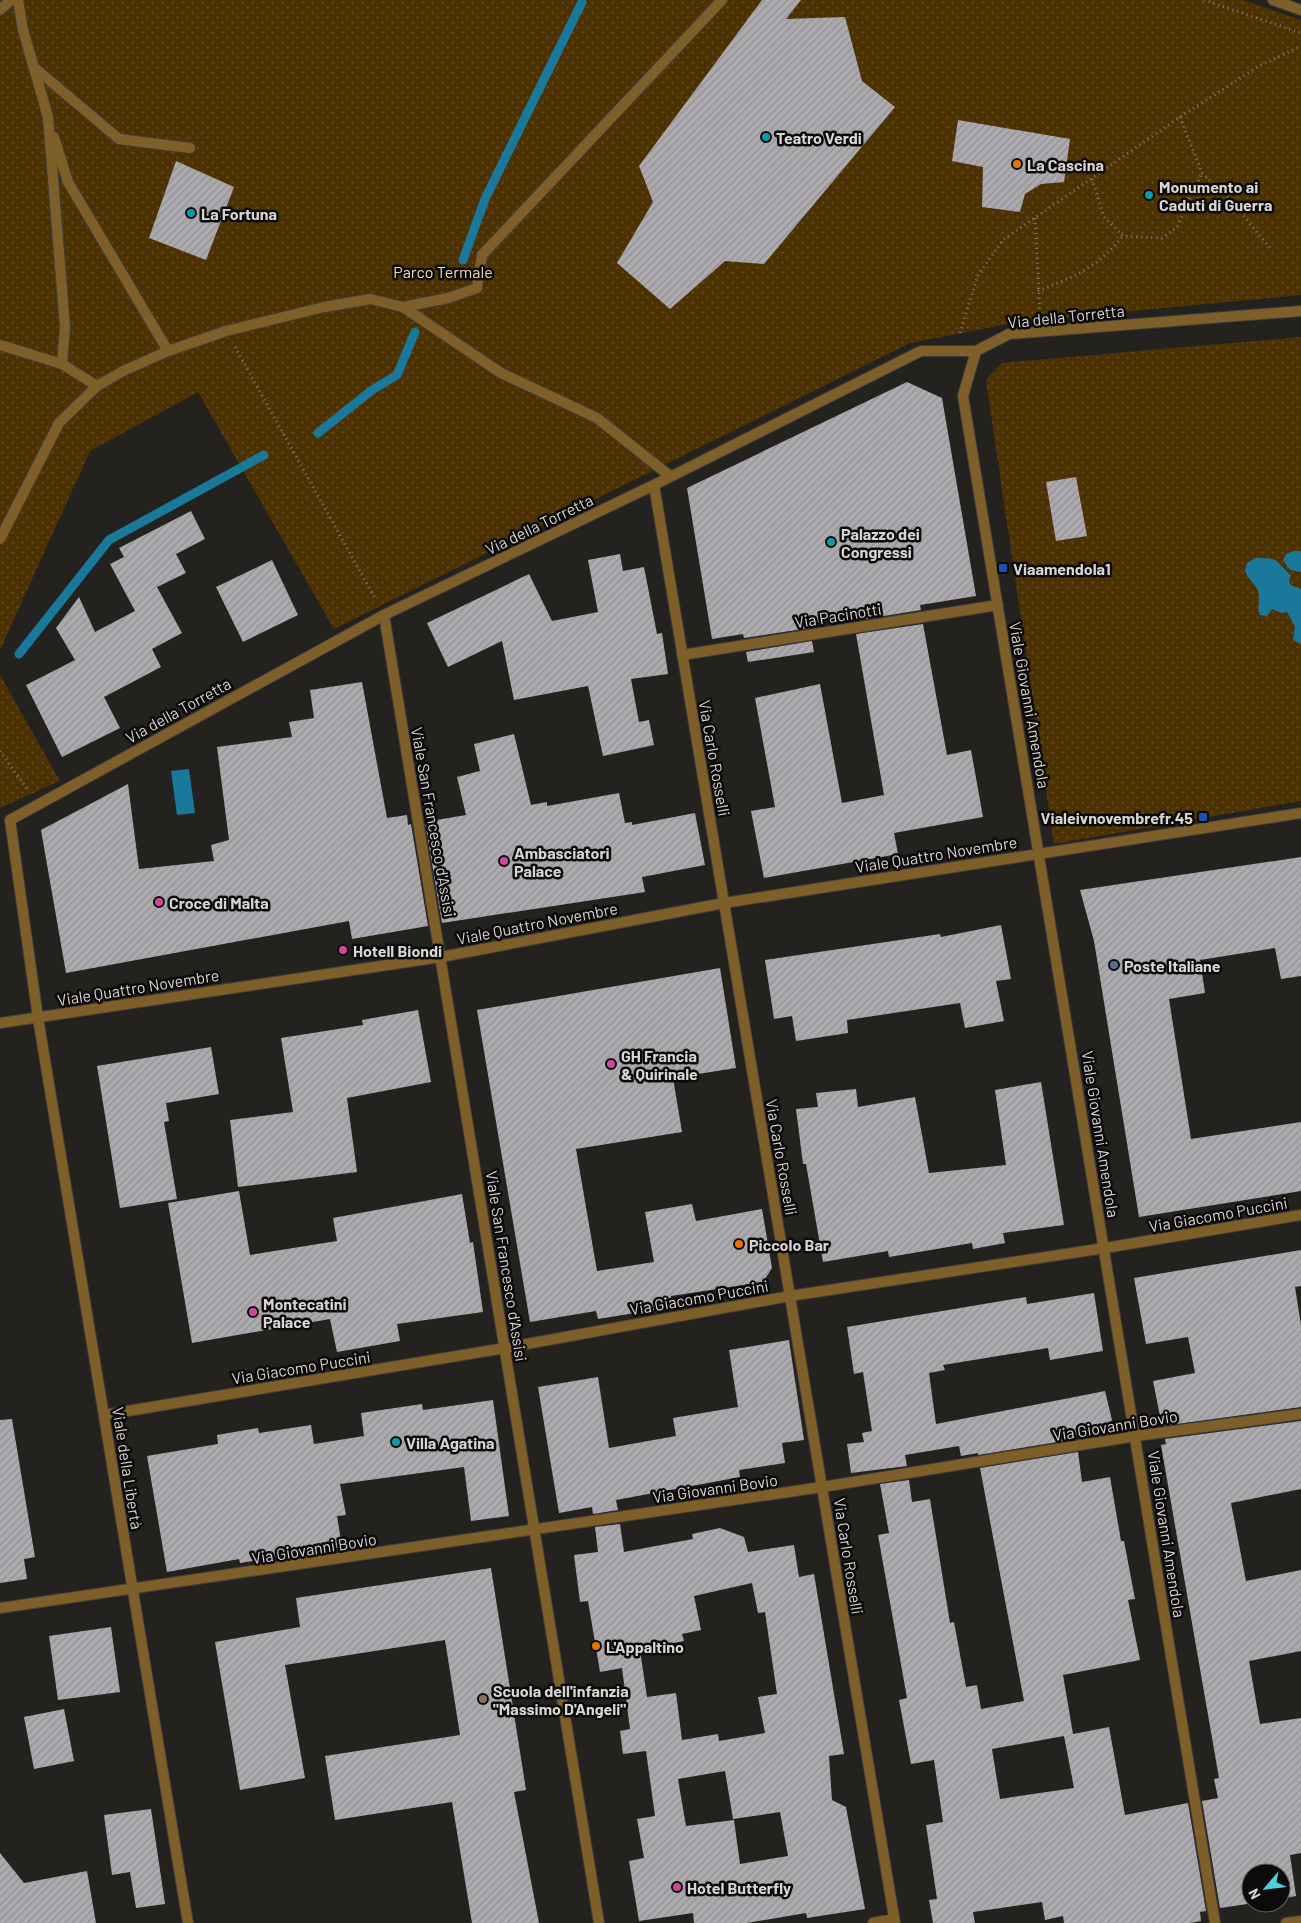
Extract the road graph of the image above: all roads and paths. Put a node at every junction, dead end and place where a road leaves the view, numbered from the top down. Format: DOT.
graph roads {
  1 [pos="11,0"];
  2 [pos="18,0"];
  3 [pos="722,0"];
  4 [pos="1204,0"];
  5 [pos="1273,0"];
  6 [pos="0,10"];
  7 [pos="1301,10"];
  8 [pos="1301,33"];
  9 [pos="1301,46"];
  10 [pos="36,69"];
  11 [pos="48,117"];
  12 [pos="1180,117"];
  13 [pos="190,148"];
  14 [pos="1202,173"];
  15 [pos="1092,178"];
  16 [pos="1035,218"];
  17 [pos="1123,236"];
  18 [pos="1271,248"];
  19 [pos="1038,291"];
  20 [pos="403,307"];
  21 [pos="1301,310"];
  22 [pos="226,331"];
  23 [pos="1042,331"];
  24 [pos="0,345"];
  25 [pos="168,351"];
  26 [pos="955,351"];
  27 [pos="976,351"];
  28 [pos="62,364"];
  29 [pos="97,386"];
  30 [pos="670,476"];
  31 [pos="654,485"];
  32 [pos="0,539"];
  33 [pos="998,605"];
  34 [pos="384,615"];
  35 [pos="682,655"];
  36 [pos="0,751"];
  37 [pos="38,805"];
  38 [pos="1301,813"];
  39 [pos="1040,853"];
  40 [pos="724,903"];
  41 [pos="441,957"];
  42 [pos="38,1018"];
  43 [pos="0,1023"];
  44 [pos="1301,1215"];
  45 [pos="1105,1248"];
  46 [pos="790,1296"];
  47 [pos="505,1348"];
  48 [pos="1301,1414"];
  49 [pos="104,1415"];
  50 [pos="1136,1436"];
  51 [pos="822,1487"];
  52 [pos="532,1529"];
  53 [pos="133,1590"];
  54 [pos="0,1608"];
  55 [pos="894,1921"];
  56 [pos="1301,1921"];
  57 [pos="188,1923"];
  58 [pos="599,1923"];
  59 [pos="873,1923"];
  60 [pos="1216,1923"];
  61 [pos="1286,1923"];
  1 -- 6 [label="street"];
  2 -- 10 [label="street"];
  3 -- 20 [label="street"];
  4 -- 8 [label="path"];
  5 -- 7 [label="street"];
  9 -- 12 [label="path"];
  10 -- 11 [label="street"];
  10 -- 13 [label="street"];
  11 -- 25 [label="street"];
  11 -- 28 [label="street"];
  12 -- 14 [label="path"];
  12 -- 15 [label="path"];
  14 -- 17 [label="path"];
  14 -- 18 [label="path"];
  15 -- 16 [label="path"];
  15 -- 17 [label="path"];
  16 -- 19 [label="path"];
  16 -- 26 [label="path"];
  17 -- 19 [label="path"];
  19 -- 23 [label="path"];
  20 -- 22 [label="street"];
  20 -- 30 [label="street"];
  21 -- 23 [label="street, Via della Torretta"];
  22 -- 25 [label="street"];
  22 -- 34 [label="path"];
  23 -- 27 [label="street, Via della Torretta"];
  24 -- 28 [label="street"];
  25 -- 29 [label="street"];
  26 -- 27 [label="street, Via della Torretta"];
  26 -- 30 [label="street, Via della Torretta"];
  27 -- 33 [label="street, Viale Giovanni Amendola"];
  28 -- 29 [label="street"];
  29 -- 32 [label="street"];
  30 -- 31 [label="street, Via della Torretta"];
  31 -- 34 [label="street, Via della Torretta"];
  31 -- 35 [label="street, Via Carlo Rosselli"];
  33 -- 35 [label="street, Via Pacinotti"];
  33 -- 39 [label="street, Viale Giovanni Amendola"];
  34 -- 37 [label="street, Via della Torretta"];
  34 -- 41 [label="street, Viale San Francesco d'Assisi"];
  35 -- 40 [label="street, Via Carlo Rosselli"];
  36 -- 37 [label="path"];
  37 -- 42 [label="street, Via della Torretta"];
  38 -- 39 [label="street, Viale Quattro Novembre"];
  39 -- 40 [label="street, Viale Quattro Novembre"];
  39 -- 45 [label="street, Viale Giovanni Amendola"];
  40 -- 41 [label="street, Viale Quattro Novembre"];
  40 -- 46 [label="street, Via Carlo Rosselli"];
  41 -- 42 [label="street, Viale Quattro Novembre"];
  41 -- 47 [label="street, Viale San Francesco d'Assisi"];
  42 -- 43 [label="street, Viale Quattro Novembre"];
  42 -- 49 [label="street, Viale della Libertà"];
  44 -- 45 [label="street, Via Giacomo Puccini"];
  45 -- 46 [label="street, Via Giacomo Puccini"];
  45 -- 50 [label="street, Viale Giovanni Amendola"];
  46 -- 47 [label="street, Via Giacomo Puccini"];
  46 -- 51 [label="street, Via Carlo Rosselli"];
  47 -- 49 [label="street, Via Giacomo Puccini"];
  47 -- 52 [label="street, Viale San Francesco d'Assisi"];
  48 -- 50 [label="street, Via Giovanni Bovio"];
  49 -- 53 [label="street, Viale della Libertà"];
  50 -- 51 [label="street, Via Giovanni Bovio"];
  50 -- 60 [label="street, Viale Giovanni Amendola"];
  51 -- 52 [label="street, Via Giovanni Bovio"];
  51 -- 55 [label="street, Via Carlo Rosselli"];
  52 -- 53 [label="street, Via Giovanni Bovio"];
  52 -- 58 [label="street, Viale San Francesco d'Assisi"];
  53 -- 54 [label="street, Via Giovanni Bovio"];
  53 -- 57 [label="street, Viale della Libertà"];
  55 -- 59 [label="street"];
  56 -- 61 [label="street"];
}
